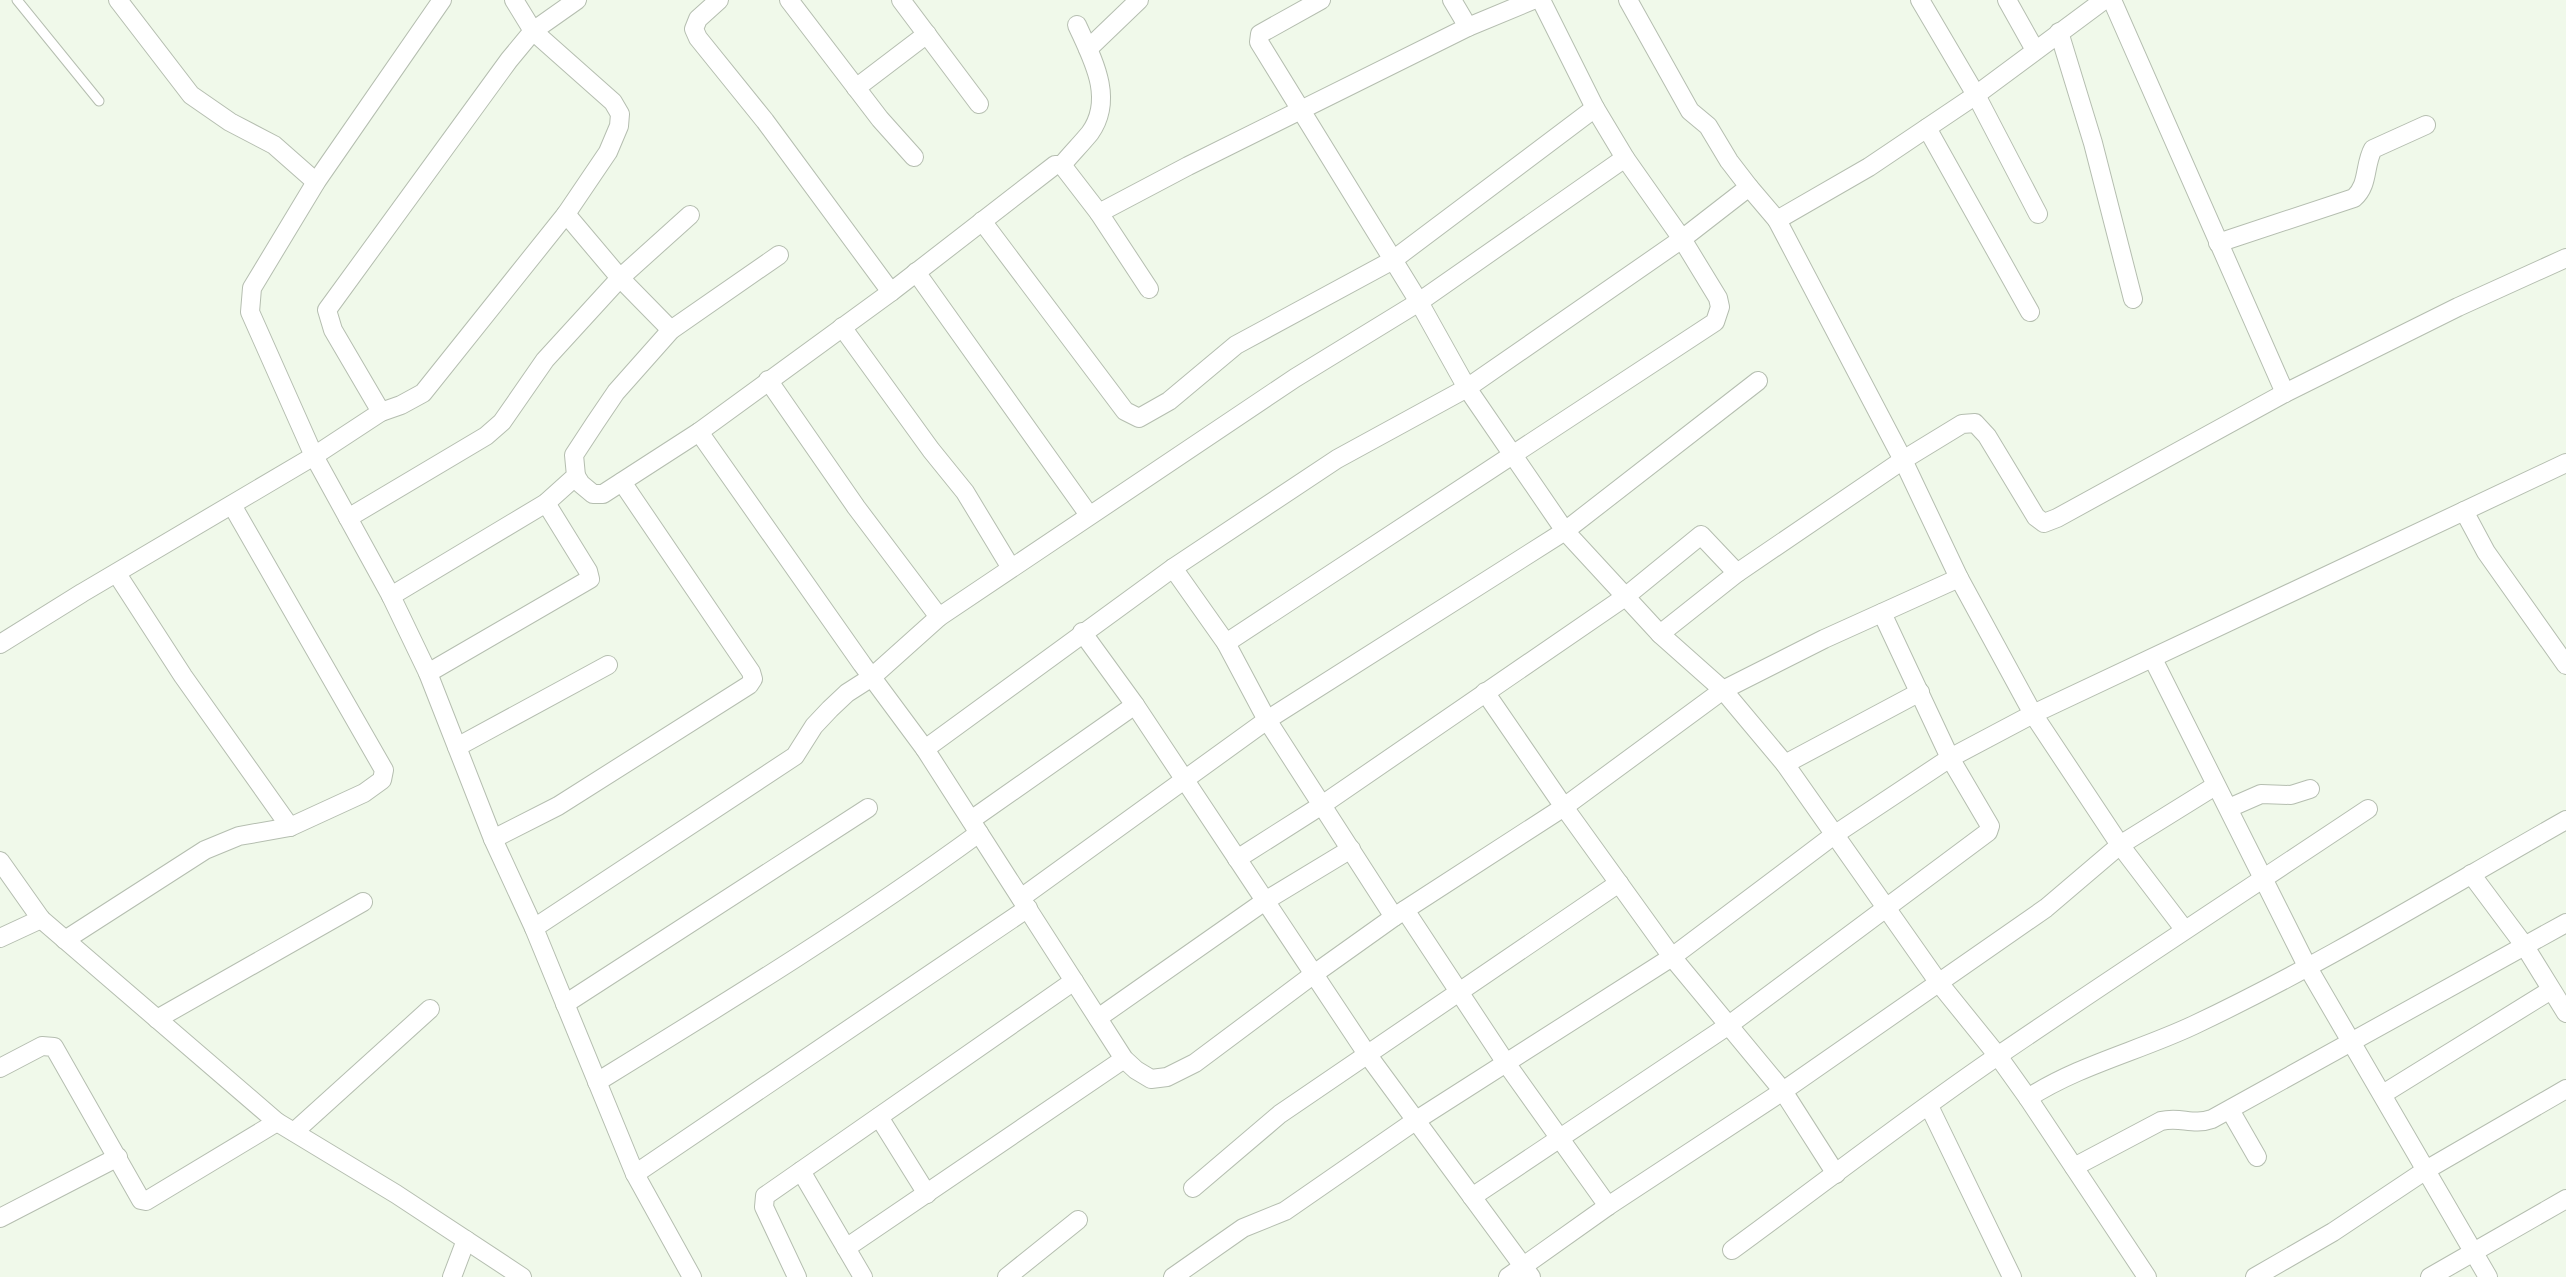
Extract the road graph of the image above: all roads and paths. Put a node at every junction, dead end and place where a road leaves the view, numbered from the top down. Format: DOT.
graph roads {
  1 [pos="17,0"];
  2 [pos="118,0"];
  3 [pos="442,0"];
  4 [pos="514,0"];
  5 [pos="577,0"];
  6 [pos="719,0"];
  7 [pos="789,0"];
  8 [pos="901,0"];
  9 [pos="1139,0"];
  10 [pos="1321,0"];
  11 [pos="1452,0"];
  12 [pos="1533,0"];
  13 [pos="1541,0"];
  14 [pos="1628,0"];
  15 [pos="1920,0"];
  16 [pos="2007,0"];
  17 [pos="2104,0"];
  18 [pos="2112,0"];
  19 [pos="1077,25"];
  20 [pos="1468,27"];
  21 [pos="533,32"];
  22 [pos="2060,32"];
  23 [pos="926,34"];
  24 [pos="1088,49"];
  25 [pos="2035,50"];
  26 [pos="856,88"];
  27 [pos="1976,95"];
  28 [pos="99,101"];
  29 [pos="979,104"];
  30 [pos="1595,108"];
  31 [pos="1300,111"];
  32 [pos="2426,125"];
  33 [pos="1927,128"];
  34 [pos="914,157"];
  35 [pos="1625,158"];
  36 [pos="1062,165"];
  37 [pos="316,182"];
  38 [pos="1749,187"];
  39 [pos="1099,213"];
  40 [pos="566,214"];
  41 [pos="2038,214"];
  42 [pos="690,215"];
  43 [pos="1777,220"];
  44 [pos="982,221"];
  45 [pos="1682,239"];
  46 [pos="2218,243"];
  47 [pos="779,255"];
  48 [pos="2566,258"];
  49 [pos="1393,260"];
  50 [pos="916,272"];
  51 [pos="620,278"];
  52 [pos="1149,289"];
  53 [pos="890,292"];
  54 [pos="2133,298"];
  55 [pos="1419,302"];
  56 [pos="2030,312"];
  57 [pos="842,327"];
  58 [pos="671,330"];
  59 [pos="768,380"];
  60 [pos="1758,381"];
  61 [pos="1467,388"];
  62 [pos="2285,393"];
  63 [pos="381,412"];
  64 [pos="699,432"];
  65 [pos="1512,455"];
  66 [pos="314,456"];
  67 [pos="1903,460"];
  68 [pos="2566,462"];
  69 [pos="576,476"];
  70 [pos="622,482"];
  71 [pos="546,502"];
  72 [pos="232,505"];
  73 [pos="2464,511"];
  74 [pos="1090,515"];
  75 [pos="348,518"];
  76 [pos="1565,531"];
  77 [pos="1010,568"];
  78 [pos="1173,568"];
  79 [pos="1737,573"];
  80 [pos="116,574"];
  81 [pos="1959,578"];
  82 [pos="391,596"];
  83 [pos="1626,597"];
  84 [pos="1882,612"];
  85 [pos="939,617"];
  86 [pos="1082,632"];
  87 [pos="1660,634"];
  88 [pos="1226,643"];
  89 [pos="0,644"];
  90 [pos="2153,659"];
  91 [pos="608,665"];
  92 [pos="2566,665"];
  93 [pos="428,673"];
  94 [pos="872,677"];
  95 [pos="1723,690"];
  96 [pos="1485,692"];
  97 [pos="1920,692"];
  98 [pos="1135,705"];
  99 [pos="2033,714"];
  100 [pos="1266,720"];
  101 [pos="457,747"];
  102 [pos="925,749"];
  103 [pos="1950,758"];
  104 [pos="1785,764"];
  105 [pos="1184,781"];
  106 [pos="2215,786"];
  107 [pos="2310,790"];
  108 [pos="1322,805"];
  109 [pos="1564,807"];
  110 [pos="868,808"];
  111 [pos="2229,808"];
  112 [pos="2368,809"];
  113 [pos="2566,820"];
  114 [pos="290,827"];
  115 [pos="975,827"];
  116 [pos="1834,836"];
  117 [pos="493,839"];
  118 [pos="2120,845"];
  119 [pos="1350,849"];
  120 [pos="1236,858"];
  121 [pos="0,861"];
  122 [pos="2471,874"];
  123 [pos="2262,880"];
  124 [pos="1618,883"];
  125 [pos="1265,901"];
  126 [pos="363,902"];
  127 [pos="1024,903"];
  128 [pos="1886,908"];
  129 [pos="1399,914"];
  130 [pos="41,919"];
  131 [pos="2566,923"];
  132 [pos="534,928"];
  133 [pos="2184,929"];
  134 [pos="0,938"];
  135 [pos="65,940"];
  136 [pos="2524,945"];
  137 [pos="1672,957"];
  138 [pos="2307,966"];
  139 [pos="1314,974"];
  140 [pos="1074,982"];
  141 [pos="1939,983"];
  142 [pos="2552,990"];
  143 [pos="1460,992"];
  144 [pos="565,1004"];
  145 [pos="430,1010"];
  146 [pos="2566,1013"];
  147 [pos="1098,1018"];
  148 [pos="157,1019"];
  149 [pos="1729,1025"];
  150 [pos="2353,1042"];
  151 [pos="1367,1054"];
  152 [pos="1998,1056"];
  153 [pos="1124,1059"];
  154 [pos="1506,1063"];
  155 [pos="0,1068"];
  156 [pos="597,1082"];
  157 [pos="2566,1089"];
  158 [pos="1783,1091"];
  159 [pos="2383,1094"];
  160 [pos="2028,1098"];
  161 [pos="1929,1106"];
  162 [pos="2230,1110"];
  163 [pos="879,1117"];
  164 [pos="1415,1121"];
  165 [pos="277,1122"];
  166 [pos="294,1132"];
  167 [pos="1559,1137"];
  168 [pos="118,1157"];
  169 [pos="2257,1157"];
  170 [pos="2074,1167"];
  171 [pos="2426,1170"];
  172 [pos="801,1171"];
  173 [pos="635,1174"];
  174 [pos="1836,1174"];
  175 [pos="1193,1188"];
  176 [pos="927,1194"];
  177 [pos="1472,1198"];
  178 [pos="2566,1199"];
  179 [pos="1608,1206"];
  180 [pos="0,1218"];
  181 [pos="1078,1220"];
  182 [pos="466,1240"];
  183 [pos="846,1248"];
  184 [pos="1732,1250"];
  185 [pos="2473,1251"];
  186 [pos="1527,1271"];
  187 [pos="452,1277"];
  188 [pos="522,1277"];
  189 [pos="692,1277"];
  190 [pos="798,1277"];
  191 [pos="863,1277"];
  192 [pos="1007,1277"];
  193 [pos="1173,1277"];
  194 [pos="1508,1277"];
  195 [pos="2012,1277"];
  196 [pos="2147,1277"];
  197 [pos="2255,1277"];
  198 [pos="2430,1277"];
  199 [pos="2488,1277"];
  1 -- 28 [label="lane"];
  2 -- 37 [label="street"];
  3 -- 37 [label="street"];
  4 -- 21 [label="street"];
  5 -- 21 [label="street"];
  6 -- 53 [label="street"];
  7 -- 26 [label="street"];
  8 -- 23 [label="street"];
  9 -- 24 [label="street"];
  10 -- 31 [label="street"];
  11 -- 20 [label="street"];
  12 -- 20 [label="street"];
  13 -- 30 [label="street"];
  14 -- 38 [label="street"];
  15 -- 27 [label="street"];
  16 -- 25 [label="street"];
  17 -- 22 [label="street"];
  18 -- 46 [label="street"];
  19 -- 24 [label="street"];
  20 -- 31 [label="street"];
  21 -- 40 [label="street"];
  21 -- 63 [label="street"];
  22 -- 25 [label="street"];
  22 -- 54 [label="street"];
  23 -- 26 [label="street"];
  23 -- 29 [label="street"];
  24 -- 36 [label="street"];
  25 -- 27 [label="street"];
  26 -- 34 [label="street"];
  27 -- 33 [label="street"];
  27 -- 41 [label="street"];
  30 -- 35 [label="street"];
  30 -- 49 [label="street"];
  31 -- 39 [label="street"];
  31 -- 49 [label="street"];
  32 -- 46 [label="street"];
  33 -- 43 [label="street"];
  33 -- 56 [label="street"];
  35 -- 45 [label="street"];
  35 -- 55 [label="street"];
  36 -- 39 [label="street"];
  36 -- 44 [label="street"];
  37 -- 66 [label="street"];
  38 -- 43 [label="street"];
  38 -- 45 [label="street"];
  39 -- 52 [label="street"];
  40 -- 51 [label="street"];
  40 -- 63 [label="street"];
  42 -- 51 [label="street"];
  43 -- 67 [label="street"];
  44 -- 49 [label="street"];
  44 -- 50 [label="street"];
  45 -- 61 [label="street"];
  45 -- 65 [label="street"];
  46 -- 62 [label="street"];
  47 -- 58 [label="street"];
  48 -- 62 [label="street"];
  49 -- 55 [label="street"];
  50 -- 53 [label="street"];
  50 -- 74 [label="street"];
  51 -- 58 [label="street"];
  51 -- 75 [label="street"];
  53 -- 57 [label="street"];
  55 -- 61 [label="street"];
  55 -- 74 [label="street"];
  57 -- 59 [label="street"];
  57 -- 77 [label="street"];
  58 -- 69 [label="street"];
  59 -- 64 [label="street"];
  59 -- 85 [label="street"];
  60 -- 76 [label="street"];
  61 -- 65 [label="street"];
  61 -- 78 [label="street"];
  62 -- 67 [label="street"];
  63 -- 66 [label="street"];
  64 -- 70 [label="street"];
  64 -- 94 [label="street"];
  65 -- 76 [label="street"];
  65 -- 88 [label="street"];
  66 -- 72 [label="street"];
  66 -- 75 [label="street"];
  67 -- 79 [label="street"];
  67 -- 81 [label="street"];
  68 -- 73 [label="street"];
  69 -- 70 [label="street"];
  69 -- 71 [label="street"];
  70 -- 117 [label="street"];
  71 -- 82 [label="street"];
  71 -- 93 [label="street"];
  72 -- 80 [label="street"];
  72 -- 114 [label="street"];
  73 -- 90 [label="street"];
  73 -- 92 [label="street"];
  74 -- 77 [label="street"];
  75 -- 82 [label="street"];
  76 -- 83 [label="street"];
  76 -- 100 [label="street"];
  77 -- 85 [label="street"];
  78 -- 86 [label="street"];
  78 -- 88 [label="street"];
  79 -- 83 [label="street"];
  79 -- 87 [label="street"];
  80 -- 89 [label="street"];
  80 -- 114 [label="street"];
  81 -- 84 [label="street"];
  81 -- 99 [label="street"];
  82 -- 93 [label="street"];
  83 -- 87 [label="street"];
  83 -- 96 [label="street"];
  84 -- 95 [label="street"];
  84 -- 97 [label="street"];
  85 -- 94 [label="street"];
  86 -- 98 [label="street"];
  86 -- 102 [label="street"];
  87 -- 95 [label="street"];
  88 -- 100 [label="street"];
  90 -- 99 [label="street"];
  90 -- 106 [label="street"];
  91 -- 101 [label="street"];
  93 -- 101 [label="street"];
  94 -- 102 [label="street"];
  94 -- 132 [label="street"];
  95 -- 104 [label="street"];
  95 -- 109 [label="street"];
  96 -- 108 [label="street"];
  96 -- 109 [label="street"];
  97 -- 103 [label="street"];
  97 -- 104 [label="street"];
  98 -- 105 [label="street"];
  98 -- 115 [label="street"];
  99 -- 103 [label="street"];
  99 -- 118 [label="street"];
  100 -- 105 [label="street"];
  100 -- 108 [label="street"];
  101 -- 117 [label="street"];
  102 -- 115 [label="street"];
  103 -- 116 [label="street"];
  103 -- 128 [label="street"];
  104 -- 116 [label="street"];
  105 -- 120 [label="street"];
  105 -- 127 [label="street"];
  106 -- 111 [label="street"];
  106 -- 118 [label="street"];
  107 -- 111 [label="street"];
  108 -- 119 [label="street"];
  108 -- 120 [label="street"];
  109 -- 124 [label="street"];
  109 -- 129 [label="street"];
  110 -- 144 [label="street"];
  111 -- 123 [label="street"];
  112 -- 123 [label="street"];
  113 -- 122 [label="street"];
  114 -- 135 [label="street"];
  115 -- 127 [label="street"];
  115 -- 156 [label="street"];
  116 -- 128 [label="street"];
  116 -- 137 [label="street"];
  117 -- 132 [label="street"];
  118 -- 133 [label="street"];
  118 -- 141 [label="street"];
  119 -- 125 [label="street"];
  119 -- 129 [label="street"];
  120 -- 125 [label="street"];
  121 -- 130 [label="street"];
  122 -- 136 [label="street"];
  122 -- 138 [label="street"];
  123 -- 133 [label="street"];
  123 -- 138 [label="street"];
  124 -- 137 [label="street"];
  124 -- 143 [label="street"];
  125 -- 139 [label="street"];
  125 -- 147 [label="street"];
  126 -- 148 [label="street"];
  127 -- 140 [label="street"];
  127 -- 173 [label="street"];
  128 -- 141 [label="street"];
  128 -- 149 [label="street"];
  129 -- 139 [label="street"];
  129 -- 143 [label="street"];
  130 -- 134 [label="street"];
  130 -- 135 [label="street"];
  131 -- 136 [label="street"];
  132 -- 144 [label="street"];
  133 -- 152 [label="street"];
  135 -- 148 [label="street"];
  136 -- 142 [label="street"];
  136 -- 150 [label="street"];
  137 -- 149 [label="street"];
  137 -- 154 [label="street"];
  138 -- 150 [label="street"];
  138 -- 160 [label="street"];
  139 -- 151 [label="street"];
  139 -- 153 [label="street"];
  140 -- 147 [label="street"];
  140 -- 163 [label="street"];
  141 -- 152 [label="street"];
  141 -- 158 [label="street"];
  142 -- 146 [label="street"];
  142 -- 159 [label="street"];
  143 -- 151 [label="street"];
  143 -- 154 [label="street"];
  144 -- 156 [label="street"];
  145 -- 166 [label="street"];
  147 -- 153 [label="street"];
  148 -- 165 [label="street"];
  149 -- 158 [label="street"];
  149 -- 167 [label="street"];
  150 -- 159 [label="street"];
  150 -- 162 [label="street"];
  151 -- 164 [label="street"];
  151 -- 175 [label="street"];
  152 -- 160 [label="street"];
  152 -- 161 [label="street"];
  153 -- 176 [label="street"];
  154 -- 164 [label="street"];
  154 -- 167 [label="street"];
  155 -- 168 [label="street"];
  156 -- 173 [label="street"];
  157 -- 171 [label="street"];
  158 -- 174 [label="street"];
  158 -- 179 [label="street"];
  159 -- 171 [label="street"];
  160 -- 170 [label="street"];
  161 -- 174 [label="street"];
  161 -- 195 [label="street"];
  162 -- 169 [label="street"];
  162 -- 170 [label="street"];
  163 -- 172 [label="street"];
  163 -- 176 [label="street"];
  164 -- 177 [label="street"];
  164 -- 193 [label="street"];
  165 -- 166 [label="street"];
  165 -- 168 [label="street"];
  166 -- 182 [label="street"];
  167 -- 177 [label="street"];
  167 -- 179 [label="street"];
  168 -- 180 [label="street"];
  170 -- 196 [label="street"];
  171 -- 185 [label="street"];
  171 -- 197 [label="street"];
  172 -- 183 [label="street"];
  172 -- 190 [label="street"];
  173 -- 189 [label="street"];
  174 -- 184 [label="street"];
  176 -- 183 [label="street"];
  177 -- 186 [label="street"];
  178 -- 185 [label="street"];
  179 -- 186 [label="street"];
  181 -- 192 [label="street"];
  182 -- 187 [label="street"];
  182 -- 188 [label="street"];
  183 -- 191 [label="street"];
  185 -- 198 [label="street"];
  185 -- 199 [label="street"];
  186 -- 194 [label="street"];
}
